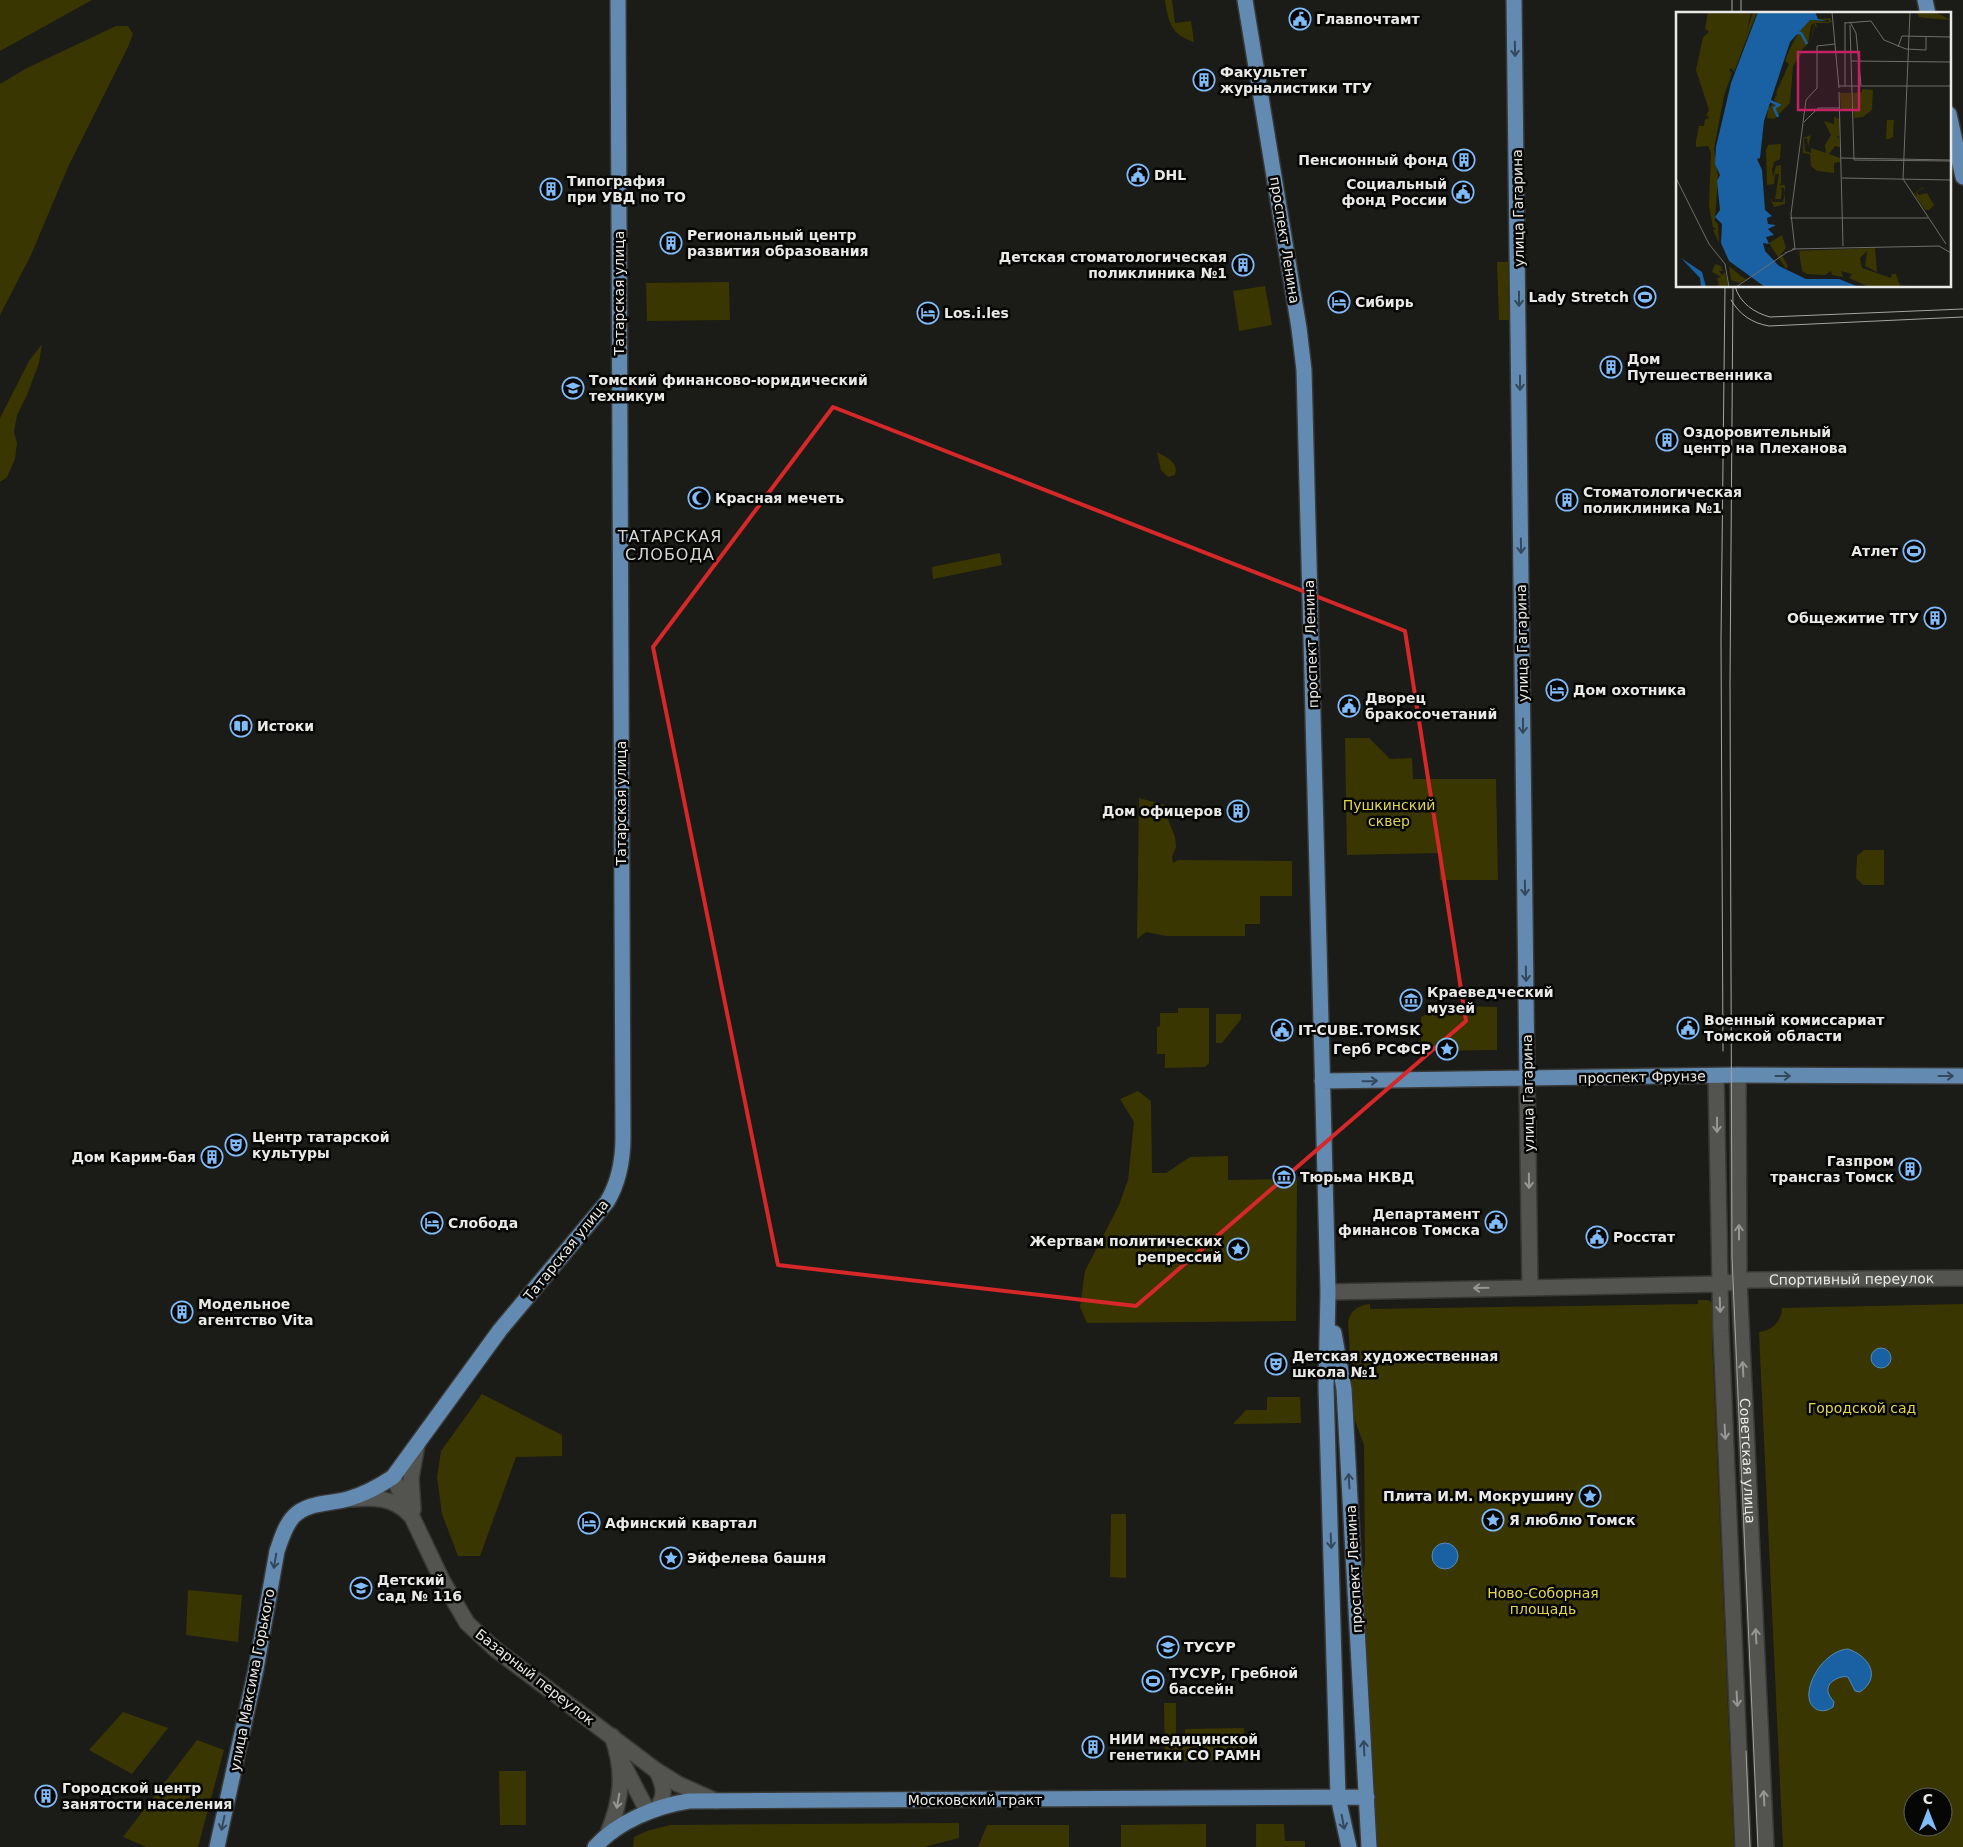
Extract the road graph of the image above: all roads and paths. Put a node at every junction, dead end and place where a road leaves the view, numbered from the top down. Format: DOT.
graph roads {
  1 [pos="618,0"];
  2 [pos="1245,0"];
  3 [pos="1514,0"];
  4 [pos="1950,118"];
  5 [pos="1963,177"];
  6 [pos="1738,1075"];
  7 [pos="1716,1076"];
  8 [pos="1963,1076"];
  9 [pos="1528,1080"];
  10 [pos="1322,1082"];
  11 [pos="1963,1278"];
  12 [pos="1739,1280"];
  13 [pos="1719,1284"];
  14 [pos="1530,1286"];
  15 [pos="1328,1292"];
  16 [pos="418,1445"];
  17 [pos="393,1477"];
  18 [pos="346,1499"];
  19 [pos="415,1521"];
  20 [pos="612,1736"];
  21 [pos="618,1754"];
  22 [pos="657,1770"];
  23 [pos="1338,1797"];
  24 [pos="1367,1797"];
  25 [pos="716,1801"];
  26 [pos="652,1810"];
  27 [pos="608,1833"];
  28 [pos="218,1847"];
  29 [pos="595,1847"];
  30 [pos="1348,1847"];
  31 [pos="1369,1847"];
  32 [pos="1743,1847"];
  33 [pos="1766,1847"];
  1 -- 16 [label="main road, Татарская улица"];
  2 -- 10 [label="main road, проспект Ленина"];
  3 -- 9 [label="main road, улица Гагарина, one-way"];
  4 -- 5 [label="main road"];
  6 -- 7 [label="main road, проспект Фрунзе"];
  6 -- 8 [label="main road, проспект Фрунзе, one-way"];
  12 -- 6 [label="street, Советская улица, one-way"];
  7 -- 9 [label="main road, проспект Фрунзе"];
  7 -- 13 [label="street, Советская улица, one-way"];
  10 -- 9 [label="main road, проспект Фрунзе, one-way"];
  9 -- 14 [label="street, улица Гагарина, one-way"];
  10 -- 15 [label="main road, проспект Ленина"];
  11 -- 12 [label="street, Спортивный переулок"];
  12 -- 13 [label="street, Спортивный переулок"];
  33 -- 12 [label="street, Советская улица, one-way"];
  13 -- 14 [label="street, Спортивный переулок"];
  13 -- 32 [label="street, Советская улица, one-way"];
  14 -- 15 [label="street, one-way"];
  15 -- 23 [label="main road, проспект Ленина, one-way"];
  24 -- 15 [label="main road, проспект Ленина, one-way"];
  16 -- 17 [label="main road, Татарская улица"];
  16 -- 19 [label="street"];
  17 -- 18 [label="main road, Татарская улица"];
  17 -- 19 [label="street, Базарный переулок"];
  18 -- 19 [label="street"];
  18 -- 28 [label="main road, улица Максима Горького, one-way"];
  19 -- 20 [label="street, Базарный переулок"];
  20 -- 21 [label="street"];
  20 -- 22 [label="street, Базарный переулок"];
  21 -- 26 [label="street"];
  21 -- 27 [label="street, one-way"];
  22 -- 25 [label="street, Базарный переулок"];
  22 -- 26 [label="street"];
  23 -- 24 [label="main road, Московский тракт"];
  23 -- 25 [label="main road, Московский тракт"];
  23 -- 30 [label="main road, проспект Ленина, one-way"];
  24 -- 31 [label="main road, проспект Ленина"];
  25 -- 26 [label="main road, Московский тракт"];
  26 -- 27 [label="main road, Московский тракт"];
  27 -- 29 [label="main road, Московский тракт"];
}
